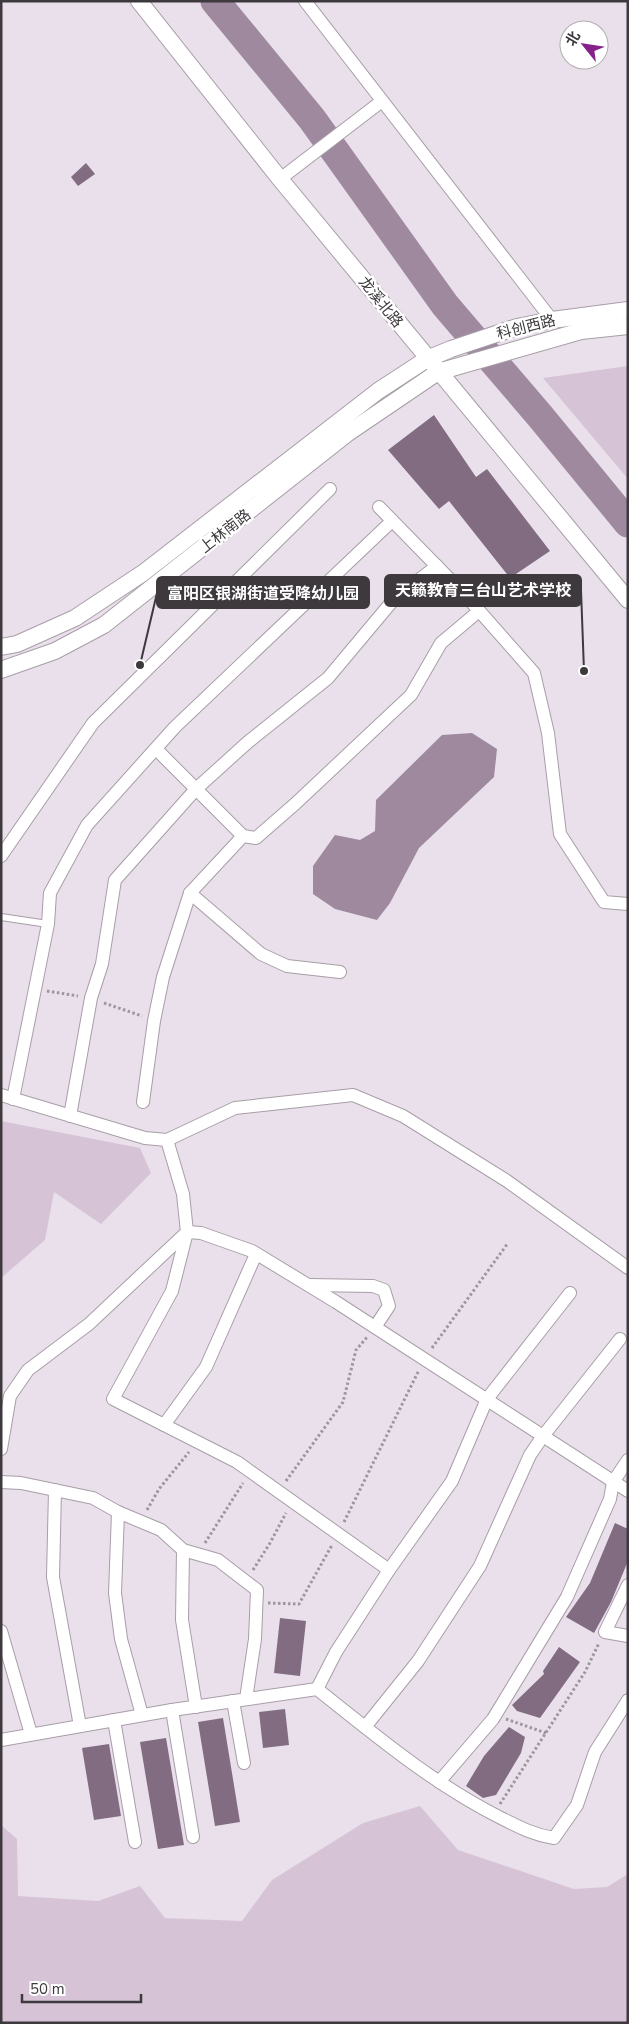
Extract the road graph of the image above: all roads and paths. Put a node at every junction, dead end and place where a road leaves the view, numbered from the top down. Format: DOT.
graph roads {
  1 [pos="139,1"];
  2 [pos="305,1"];
  3 [pos="379,104"];
  4 [pos="280,179"];
  5 [pos="628,310"];
  6 [pos="552,320"];
  7 [pos="628,326"];
  8 [pos="427,359"];
  9 [pos="438,372"];
  10 [pos="330,489"];
  11 [pos="380,507"];
  12 [pos="392,521"];
  13 [pos="436,566"];
  14 [pos="628,600"];
  15 [pos="479,612"];
  16 [pos="1,647"];
  17 [pos="1,670"];
  18 [pos="156,749"];
  19 [pos="196,789"];
  20 [pos="243,836"];
  21 [pos="1,856"];
  22 [pos="190,894"];
  23 [pos="628,904"];
  24 [pos="1,917"];
  25 [pos="48,924"];
  26 [pos="340,972"];
  27 [pos="34,989"];
  28 [pos="91,998"];
  29 [pos="154,1021"];
  30 [pos="7,1097"];
  31 [pos="143,1102"];
  32 [pos="70,1116"];
  33 [pos="168,1140"];
  34 [pos="187,1232"];
  35 [pos="508,1243"];
  36 [pos="256,1254"];
  37 [pos="628,1268"];
  38 [pos="307,1285"];
  39 [pos="570,1294"];
  40 [pos="375,1327"];
  41 [pos="620,1339"];
  42 [pos="424,1359"];
  43 [pos="487,1399"];
  44 [pos="164,1425"];
  45 [pos="543,1436"];
  46 [pos="197,1442"];
  47 [pos="1,1449"];
  48 [pos="628,1460"];
  49 [pos="250,1472"];
  50 [pos="1,1482"];
  51 [pos="613,1482"];
  52 [pos="55,1490"];
  53 [pos="628,1491"];
  54 [pos="279,1492"];
  55 [pos="292,1501"];
  56 [pos="118,1512"];
  57 [pos="141,1522"];
  58 [pos="338,1534"];
  59 [pos="183,1550"];
  60 [pos="199,1554"];
  61 [pos="389,1570"];
  62 [pos="246,1581"];
  63 [pos="628,1584"];
  64 [pos="257,1602"];
  65 [pos="1,1631"];
  66 [pos="605,1632"];
  67 [pos="628,1636"];
  68 [pos="316,1689"];
  69 [pos="246,1699"];
  70 [pos="628,1700"];
  71 [pos="233,1701"];
  72 [pos="196,1706"];
  73 [pos="172,1710"];
  74 [pos="142,1715"];
  75 [pos="495,1715"];
  76 [pos="114,1720"];
  77 [pos="80,1726"];
  78 [pos="364,1727"];
  79 [pos="546,1733"];
  80 [pos="31,1734"];
  81 [pos="1,1740"];
  82 [pos="244,1763"];
  83 [pos="439,1782"];
  84 [pos="493,1814"];
  85 [pos="193,1836"];
  86 [pos="135,1842"];
  1 -- 4 [label="street, 龙溪北路"];
  2 -- 3 [label="street"];
  3 -- 4 [label="street"];
  3 -- 6 [label="street"];
  4 -- 8 [label="street, 龙溪北路"];
  5 -- 6 [label="street, 科创西路"];
  6 -- 8 [label="street, 科创西路"];
  7 -- 9 [label="street, 科创西路"];
  8 -- 9 [label="street, 龙溪北路"];
  8 -- 16 [label="street, 上林南路"];
  9 -- 14 [label="street, 龙溪北路"];
  9 -- 17 [label="street, 上林南路"];
  10 -- 21 [label="street"];
  11 -- 12 [label="street"];
  12 -- 13 [label="street"];
  12 -- 18 [label="street"];
  13 -- 15 [label="street"];
  13 -- 19 [label="street"];
  15 -- 20 [label="street"];
  15 -- 23 [label="street"];
  18 -- 19 [label="street"];
  18 -- 25 [label="street"];
  19 -- 20 [label="street"];
  19 -- 28 [label="street"];
  20 -- 22 [label="street"];
  22 -- 26 [label="street"];
  22 -- 29 [label="street"];
  24 -- 25 [label="lane"];
  25 -- 27 [label="street"];
  27 -- 28 [label="path"];
  27 -- 30 [label="street"];
  28 -- 29 [label="path"];
  28 -- 32 [label="street"];
  29 -- 31 [label="street"];
  30 -- 32 [label="street"];
  32 -- 33 [label="street"];
  33 -- 34 [label="street"];
  33 -- 37 [label="street"];
  34 -- 36 [label="street"];
  34 -- 44 [label="street"];
  34 -- 47 [label="street"];
  35 -- 42 [label="path"];
  36 -- 38 [label="street"];
  36 -- 44 [label="street"];
  38 -- 40 [label="street"];
  38 -- 40 [label="street"];
  39 -- 43 [label="street"];
  40 -- 42 [label="street"];
  40 -- 54 [label="path"];
  41 -- 45 [label="street"];
  42 -- 43 [label="street"];
  42 -- 58 [label="path"];
  43 -- 45 [label="street"];
  43 -- 61 [label="street"];
  44 -- 46 [label="street"];
  45 -- 51 [label="street"];
  45 -- 78 [label="street"];
  46 -- 49 [label="street"];
  46 -- 57 [label="path"];
  48 -- 51 [label="street"];
  49 -- 54 [label="street"];
  49 -- 60 [label="path"];
  50 -- 52 [label="street"];
  51 -- 53 [label="street"];
  51 -- 75 [label="street"];
  52 -- 56 [label="street"];
  52 -- 77 [label="street"];
  54 -- 55 [label="street"];
  55 -- 58 [label="street"];
  55 -- 62 [label="path"];
  56 -- 57 [label="street"];
  56 -- 74 [label="street"];
  57 -- 59 [label="street"];
  58 -- 61 [label="street"];
  58 -- 64 [label="path"];
  59 -- 60 [label="street"];
  59 -- 72 [label="street"];
  60 -- 62 [label="street"];
  61 -- 68 [label="street"];
  62 -- 64 [label="street"];
  63 -- 66 [label="street"];
  64 -- 69 [label="street"];
  65 -- 80 [label="street"];
  66 -- 67 [label="street"];
  66 -- 79 [label="path"];
  68 -- 69 [label="street"];
  68 -- 78 [label="street"];
  69 -- 71 [label="street"];
  70 -- 84 [label="street"];
  71 -- 72 [label="street"];
  71 -- 82 [label="street"];
  72 -- 73 [label="street"];
  73 -- 74 [label="street"];
  73 -- 85 [label="street"];
  74 -- 76 [label="street"];
  75 -- 79 [label="path"];
  75 -- 83 [label="street"];
  76 -- 77 [label="street"];
  76 -- 86 [label="street"];
  77 -- 80 [label="street"];
  78 -- 83 [label="street"];
  79 -- 84 [label="path"];
  80 -- 81 [label="street"];
  83 -- 84 [label="street"];
}
